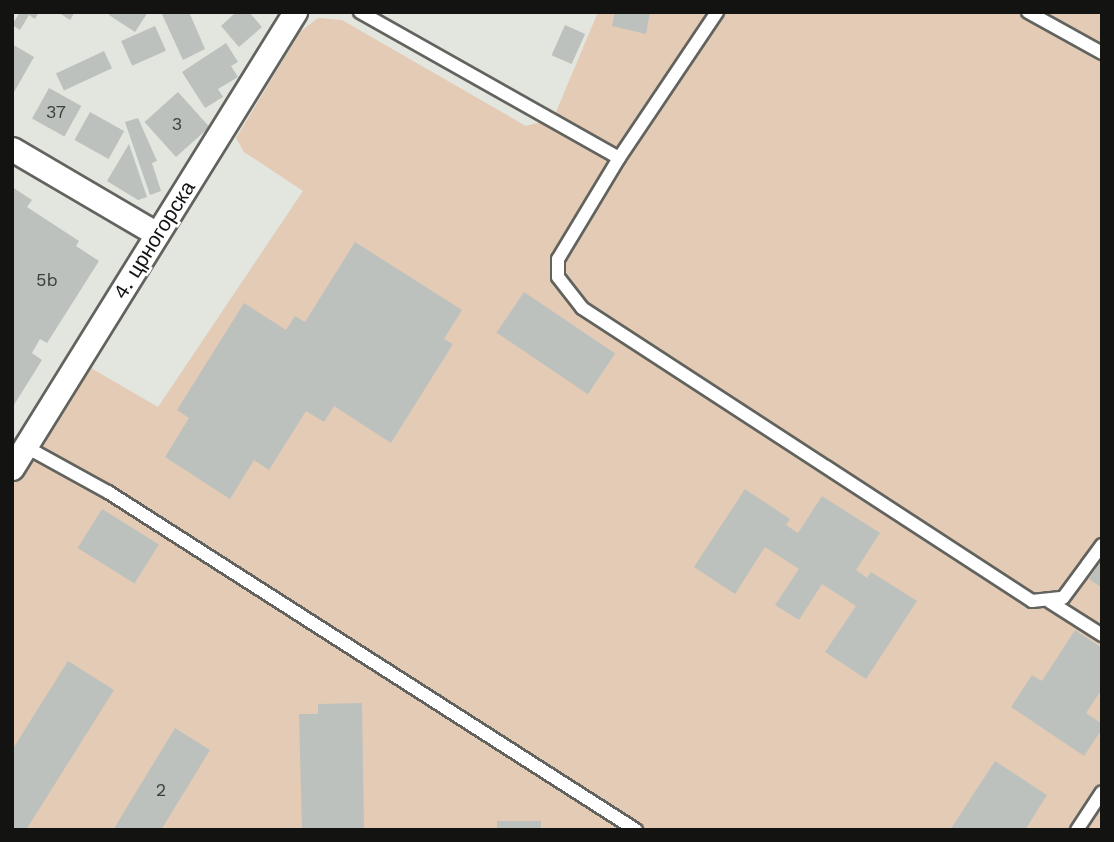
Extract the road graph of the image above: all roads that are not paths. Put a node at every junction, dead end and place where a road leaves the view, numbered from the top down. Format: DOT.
graph roads {
  1 [pos="295,12"];
  2 [pos="360,12"];
  3 [pos="717,12"];
  4 [pos="1028,12"];
  5 [pos="1102,53"];
  6 [pos="12,149"];
  7 [pos="619,158"];
  8 [pos="157,234"];
  9 [pos="26,447"];
  10 [pos="12,468"];
  11 [pos="1102,545"];
  12 [pos="1050,602"];
  13 [pos="1102,635"];
  14 [pos="1102,792"];
  15 [pos="636,830"];
  16 [pos="1077,830"];
  1 -- 8 [label="street, 4. црногорска"];
  2 -- 7 [label="lane"];
  3 -- 7 [label="lane"];
  4 -- 5 [label="lane"];
  6 -- 8 [label="street"];
  7 -- 12 [label="lane"];
  8 -- 9 [label="street, 4. црногорска"];
  9 -- 10 [label="street, 4. црногорска"];
  9 -- 15 [label="lane"];
  11 -- 12 [label="lane"];
  12 -- 13 [label="lane"];
  14 -- 16 [label="lane"];
}
